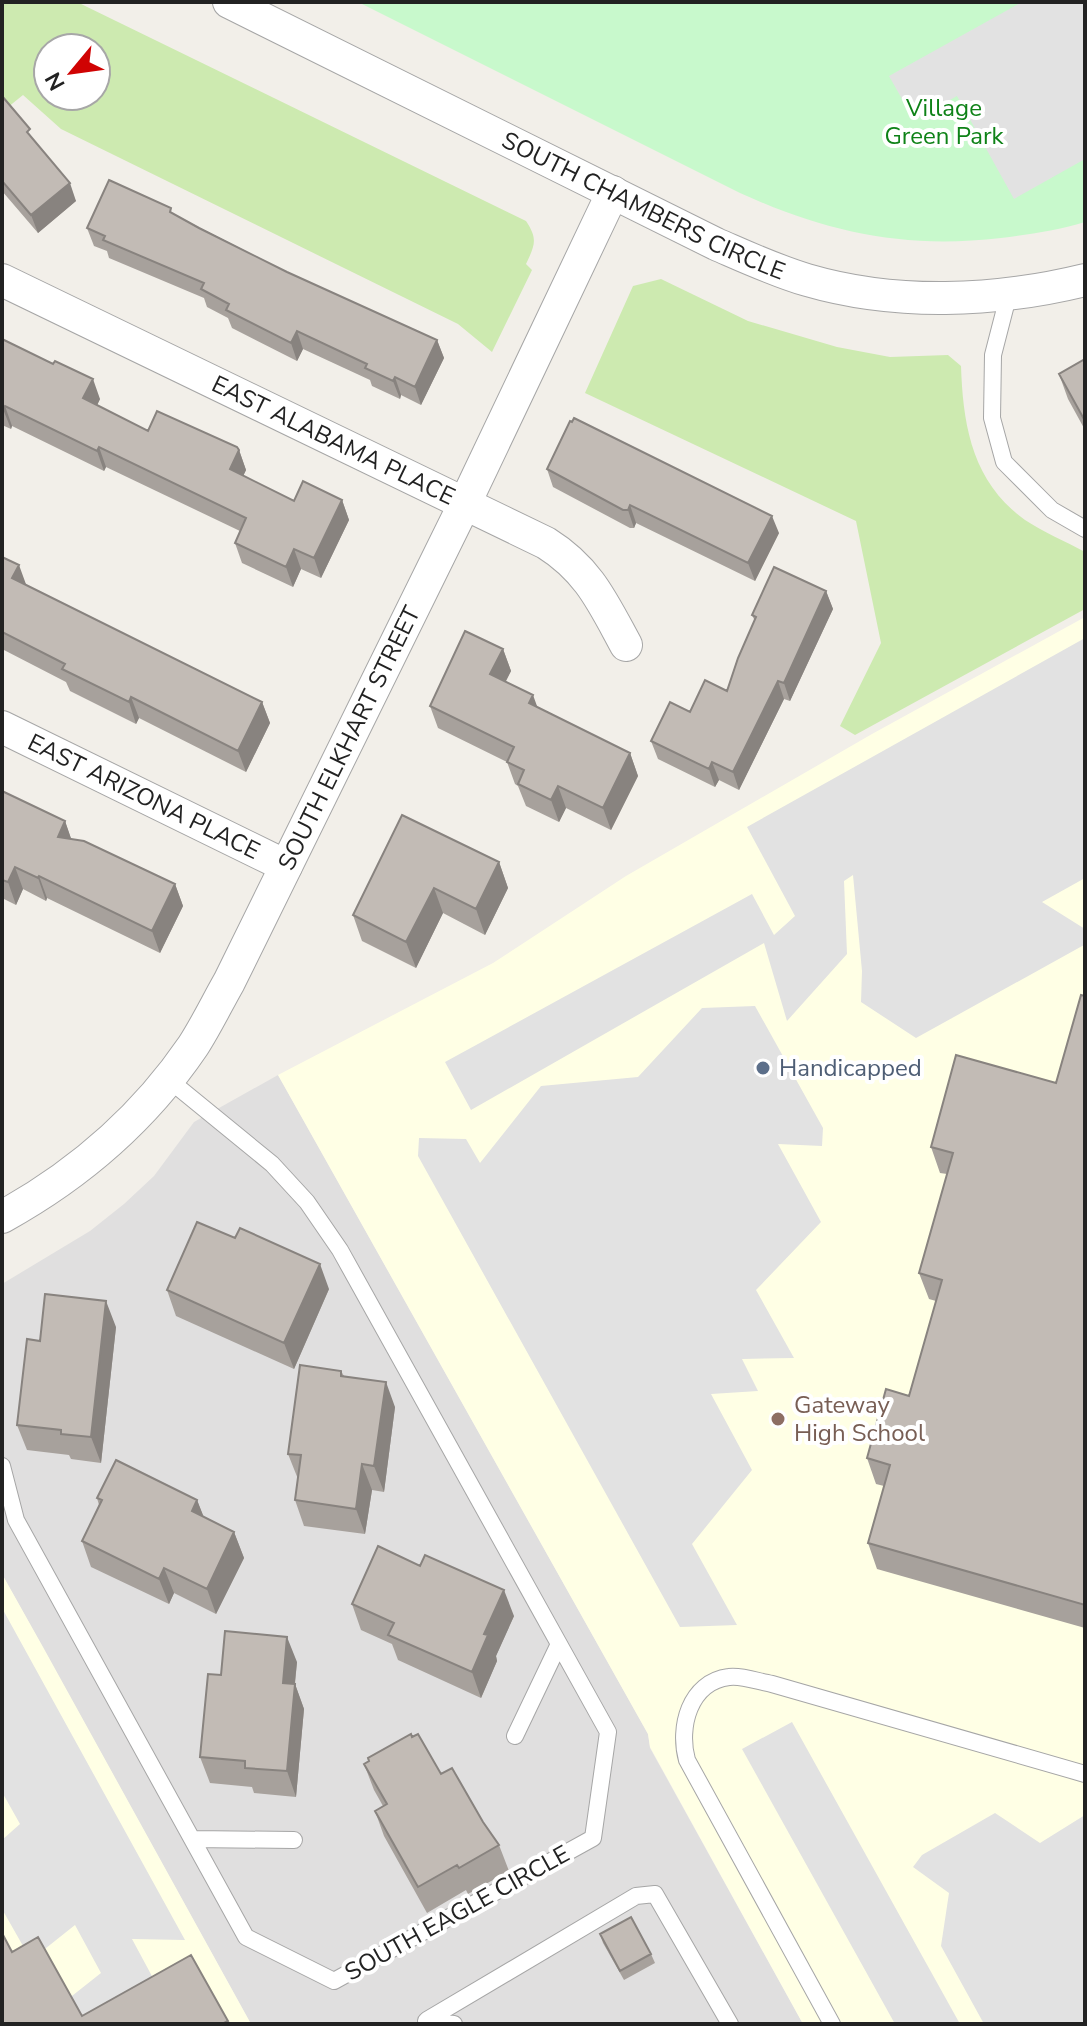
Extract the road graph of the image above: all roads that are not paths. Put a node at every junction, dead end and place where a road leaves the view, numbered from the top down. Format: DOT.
graph roads {
  1 [pos="229,2"];
  2 [pos="613,192"];
  3 [pos="2,280"];
  4 [pos="1085,280"];
  5 [pos="1009,293"];
  6 [pos="465,503"];
  7 [pos="1085,529"];
  8 [pos="626,645"];
  9 [pos="2,727"];
  10 [pos="286,866"];
  11 [pos="168,1079"];
  12 [pos="2,1217"];
  13 [pos="2,1466"];
  14 [pos="559,1644"];
  15 [pos="515,1736"];
  16 [pos="1085,1774"];
  17 [pos="192,1839"];
  18 [pos="294,1840"];
  19 [pos="424,2022"];
  20 [pos="454,2024"];
  21 [pos="730,2024"];
  22 [pos="832,2024"];
  1 -- 2 [label="street, SOUTH CHAMBERS CIRCLE"];
  2 -- 5 [label="street, SOUTH CHAMBERS CIRCLE"];
  2 -- 6 [label="street, SOUTH ELKHART STREET"];
  3 -- 6 [label="street, EAST ALABAMA PLACE"];
  4 -- 5 [label="street, SOUTH CHAMBERS CIRCLE"];
  5 -- 7 [label="lane"];
  6 -- 8 [label="street, EAST ALABAMA PLACE"];
  6 -- 10 [label="street, SOUTH ELKHART STREET"];
  9 -- 10 [label="street, EAST ARIZONA PLACE"];
  10 -- 11 [label="street, SOUTH ELKHART STREET"];
  11 -- 12 [label="street, SOUTH ELKHART STREET"];
  11 -- 14 [label="lane, SOUTH EAGLE CIRCLE"];
  13 -- 17 [label="lane, SOUTH EAGLE CIRCLE"];
  14 -- 15 [label="lane"];
  14 -- 17 [label="lane, SOUTH EAGLE CIRCLE"];
  16 -- 22 [label="lane"];
  17 -- 18 [label="lane"];
  19 -- 20 [label="lane"];
  19 -- 21 [label="lane"];
}
